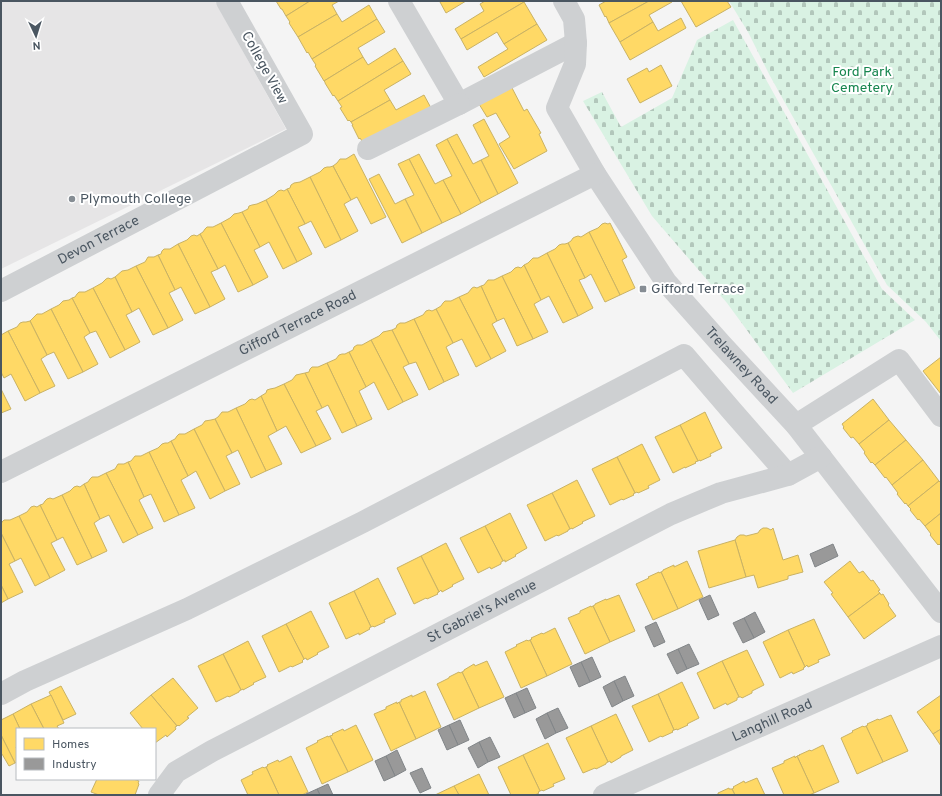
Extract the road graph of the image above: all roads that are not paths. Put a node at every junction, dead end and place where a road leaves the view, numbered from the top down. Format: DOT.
graph roads {
  1 [pos="227,1"];
  2 [pos="399,1"];
  3 [pos="564,1"];
  4 [pos="576,43"];
  5 [pos="459,104"];
  6 [pos="302,134"];
  7 [pos="368,149"];
  8 [pos="595,174"];
  9 [pos="1,291"];
  10 [pos="941,416"];
  11 [pos="796,425"];
  12 [pos="821,457"];
  13 [pos="1,472"];
  14 [pos="788,474"];
  15 [pos="941,612"];
  16 [pos="941,646"];
  17 [pos="1,694"];
  18 [pos="159,795"];
  19 [pos="604,795"];
  1 -- 6 [label="street, College View"];
  2 -- 5 [label="street"];
  3 -- 4 [label="street"];
  4 -- 5 [label="street"];
  4 -- 8 [label="street, Trelawney Road"];
  5 -- 7 [label="street"];
  6 -- 9 [label="street, Devon Terrace"];
  8 -- 11 [label="street, Trelawney Road"];
  8 -- 13 [label="street, Gifford Terrace Road"];
  10 -- 11 [label="street"];
  11 -- 12 [label="street, Trelawney Road"];
  12 -- 14 [label="street, St Gabriel's Avenue"];
  12 -- 15 [label="street, Trelawney Road"];
  14 -- 17 [label="street"];
  14 -- 18 [label="street, St Gabriel's Avenue"];
  16 -- 19 [label="street, Langhill Road"];
}
